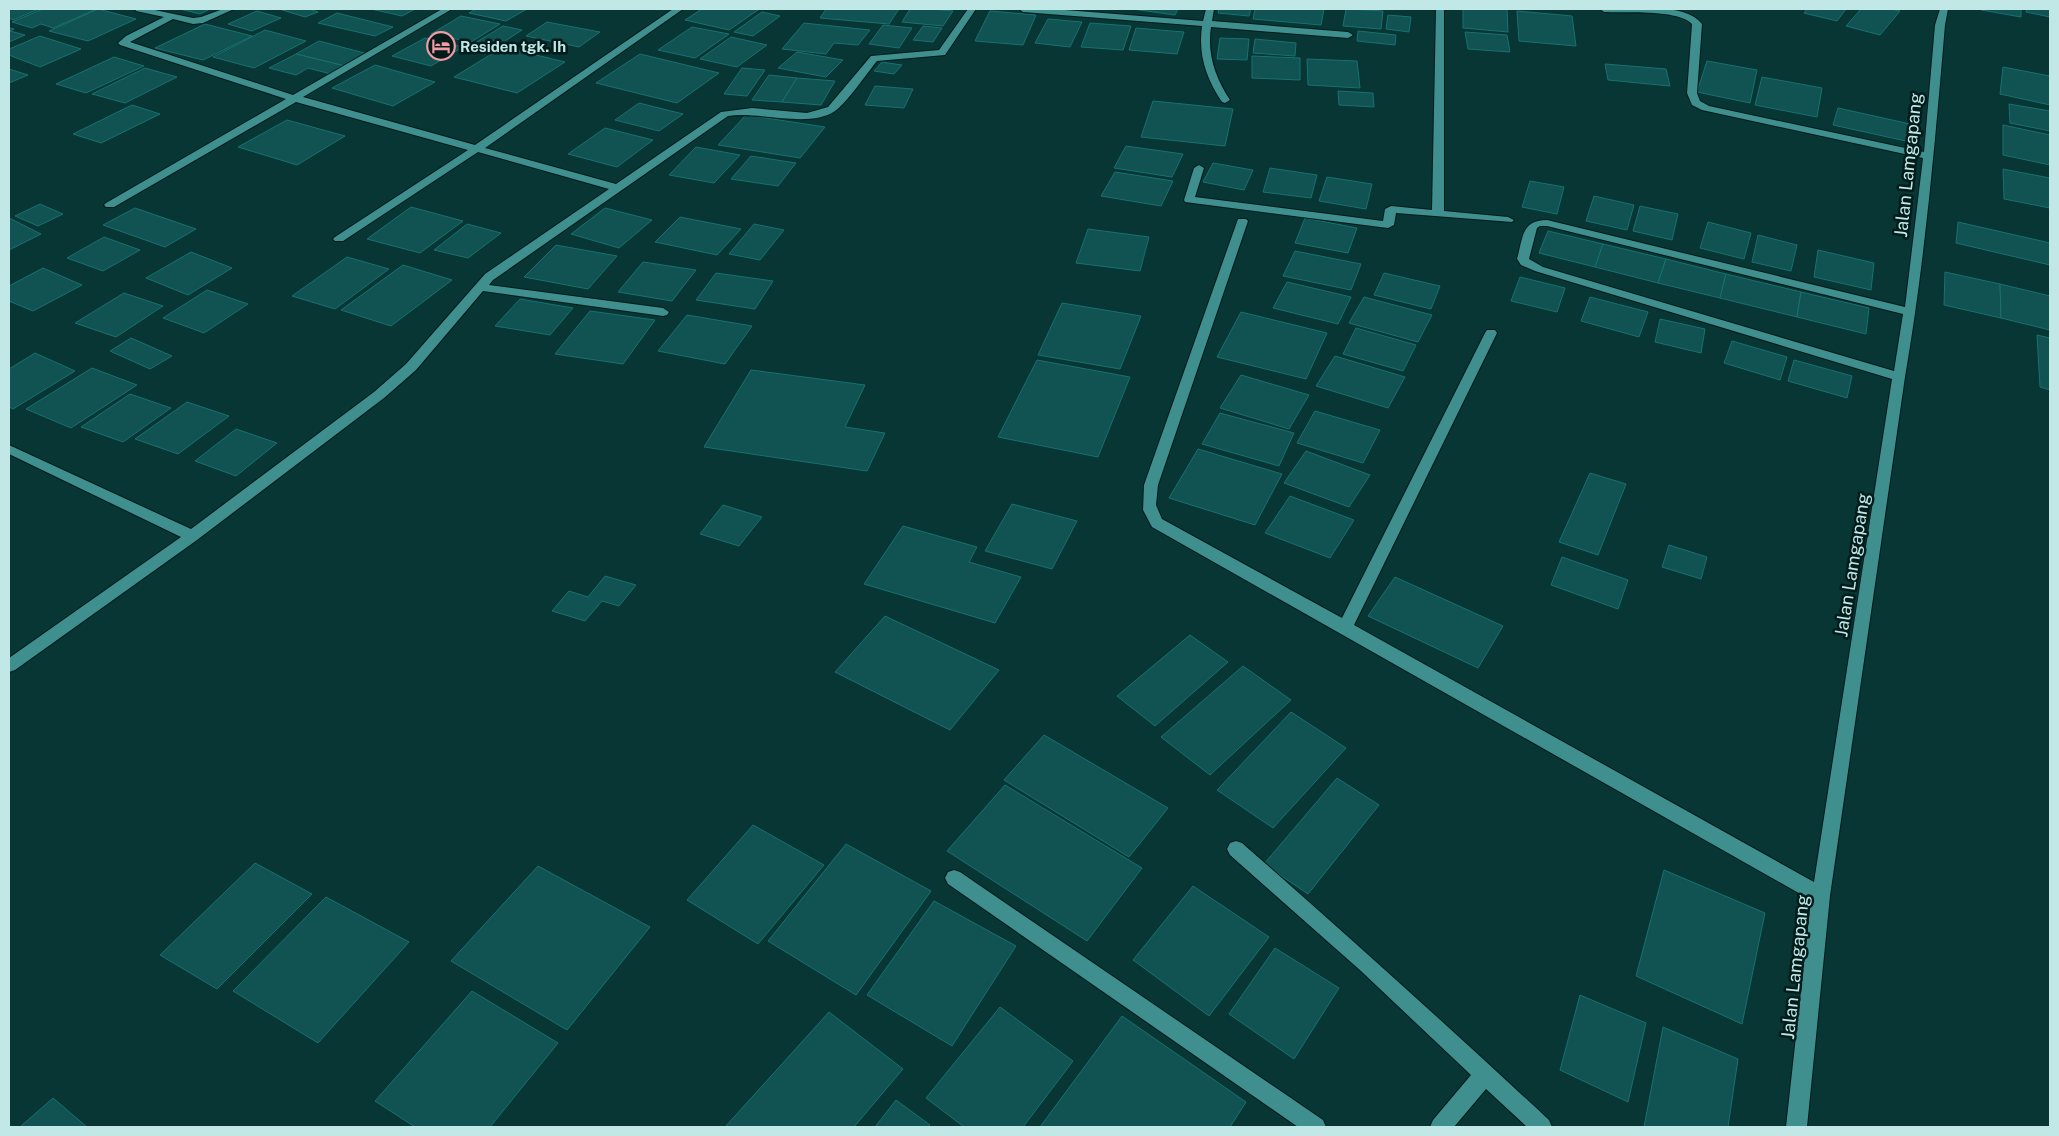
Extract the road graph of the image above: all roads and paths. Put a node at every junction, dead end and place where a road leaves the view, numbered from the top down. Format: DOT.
graph roads {
  1 [pos="139,9"];
  2 [pos="230,9"];
  3 [pos="448,9"];
  4 [pos="679,9"];
  5 [pos="972,9"];
  6 [pos="1023,9"];
  7 [pos="1210,9"];
  8 [pos="1440,9"];
  9 [pos="1604,9"];
  10 [pos="1944,9"];
  11 [pos="1044,10"];
  12 [pos="171,17"];
  13 [pos="1206,23"];
  14 [pos="1348,35"];
  15 [pos="294,98"];
  16 [pos="1226,100"];
  17 [pos="478,148"];
  18 [pos="1929,156"];
  19 [pos="1199,168"];
  20 [pos="618,188"];
  21 [pos="110,205"];
  22 [pos="1438,213"];
  23 [pos="1508,220"];
  24 [pos="1242,221"];
  25 [pos="338,239"];
  26 [pos="479,288"];
  27 [pos="663,312"];
  28 [pos="1911,312"];
  29 [pos="1491,333"];
  30 [pos="1900,377"];
  31 [pos="9,449"];
  32 [pos="192,536"];
  33 [pos="1346,627"];
  34 [pos="9,666"];
  35 [pos="1236,849"];
  36 [pos="954,878"];
  37 [pos="1821,896"];
  38 [pos="1486,1073"];
  39 [pos="1316,1127"];
  40 [pos="1440,1127"];
  41 [pos="1542,1127"];
  42 [pos="1797,1127"];
  1 -- 12 [label="street"];
  2 -- 12 [label="street"];
  3 -- 15 [label="street"];
  4 -- 17 [label="street"];
  5 -- 20 [label="street"];
  6 -- 11 [label="street"];
  7 -- 13 [label="street"];
  8 -- 22 [label="street"];
  9 -- 18 [label="street"];
  10 -- 18 [label="street, Jalan Lamgapang"];
  11 -- 13 [label="street"];
  12 -- 15 [label="street"];
  13 -- 14 [label="street"];
  13 -- 16 [label="street"];
  15 -- 17 [label="street"];
  15 -- 21 [label="street"];
  17 -- 20 [label="street"];
  17 -- 25 [label="street"];
  18 -- 28 [label="street, Jalan Lamgapang"];
  19 -- 22 [label="street"];
  20 -- 26 [label="street"];
  22 -- 23 [label="street"];
  24 -- 33 [label="street"];
  26 -- 27 [label="street"];
  26 -- 32 [label="street"];
  28 -- 30 [label="street, Jalan Lamgapang"];
  28 -- 30 [label="street"];
  29 -- 33 [label="street"];
  30 -- 37 [label="street, Jalan Lamgapang"];
  31 -- 32 [label="street"];
  32 -- 34 [label="street"];
  33 -- 37 [label="street"];
  35 -- 38 [label="street"];
  36 -- 39 [label="street"];
  37 -- 42 [label="street, Jalan Lamgapang"];
  38 -- 40 [label="street"];
  38 -- 41 [label="street"];
}
